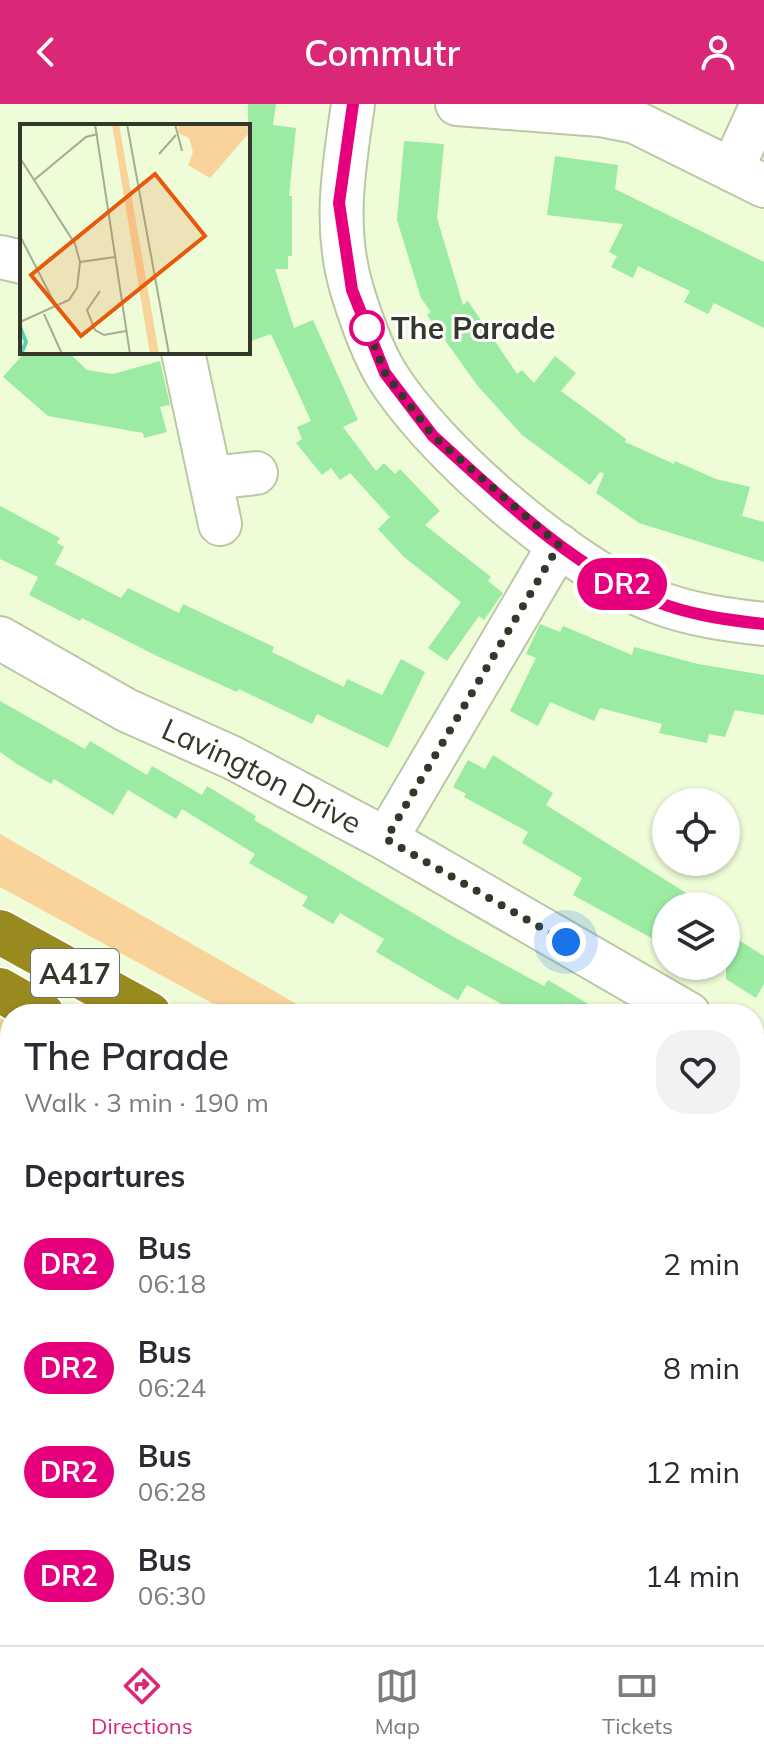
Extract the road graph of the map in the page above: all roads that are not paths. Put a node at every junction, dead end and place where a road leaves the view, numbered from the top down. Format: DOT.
graph roads {
  1 [pos="353,104"];
  2 [pos="457,104"];
  3 [pos="762,104"];
  4 [pos="748,178"];
  5 [pos="0,257"];
  6 [pos="20,262"];
  7 [pos="183,354"];
  8 [pos="256,473"];
  9 [pos="211,478"];
  10 [pos="220,524"];
  11 [pos="559,545"];
  12 [pos="764,624"];
  13 [pos="0,638"];
  14 [pos="386,839"];
  15 [pos="0,932"];
  16 [pos="0,990"];
  17 [pos="24,1004"];
  18 [pos="131,1004"];
  19 [pos="672,1004"];
  1 -- 11 [label="street"];
  2 -- 4 [label="street"];
  3 -- 4 [label="street"];
  5 -- 6 [label="street"];
  7 -- 9 [label="street"];
  8 -- 9 [label="street"];
  9 -- 10 [label="street"];
  11 -- 12 [label="street"];
  11 -- 14 [label="street"];
  13 -- 14 [label="street, Lavington Drive"];
  14 -- 19 [label="street, Lavington Drive"];
  15 -- 18 [label="highway, A417"];
  16 -- 17 [label="highway, A417"];
}
